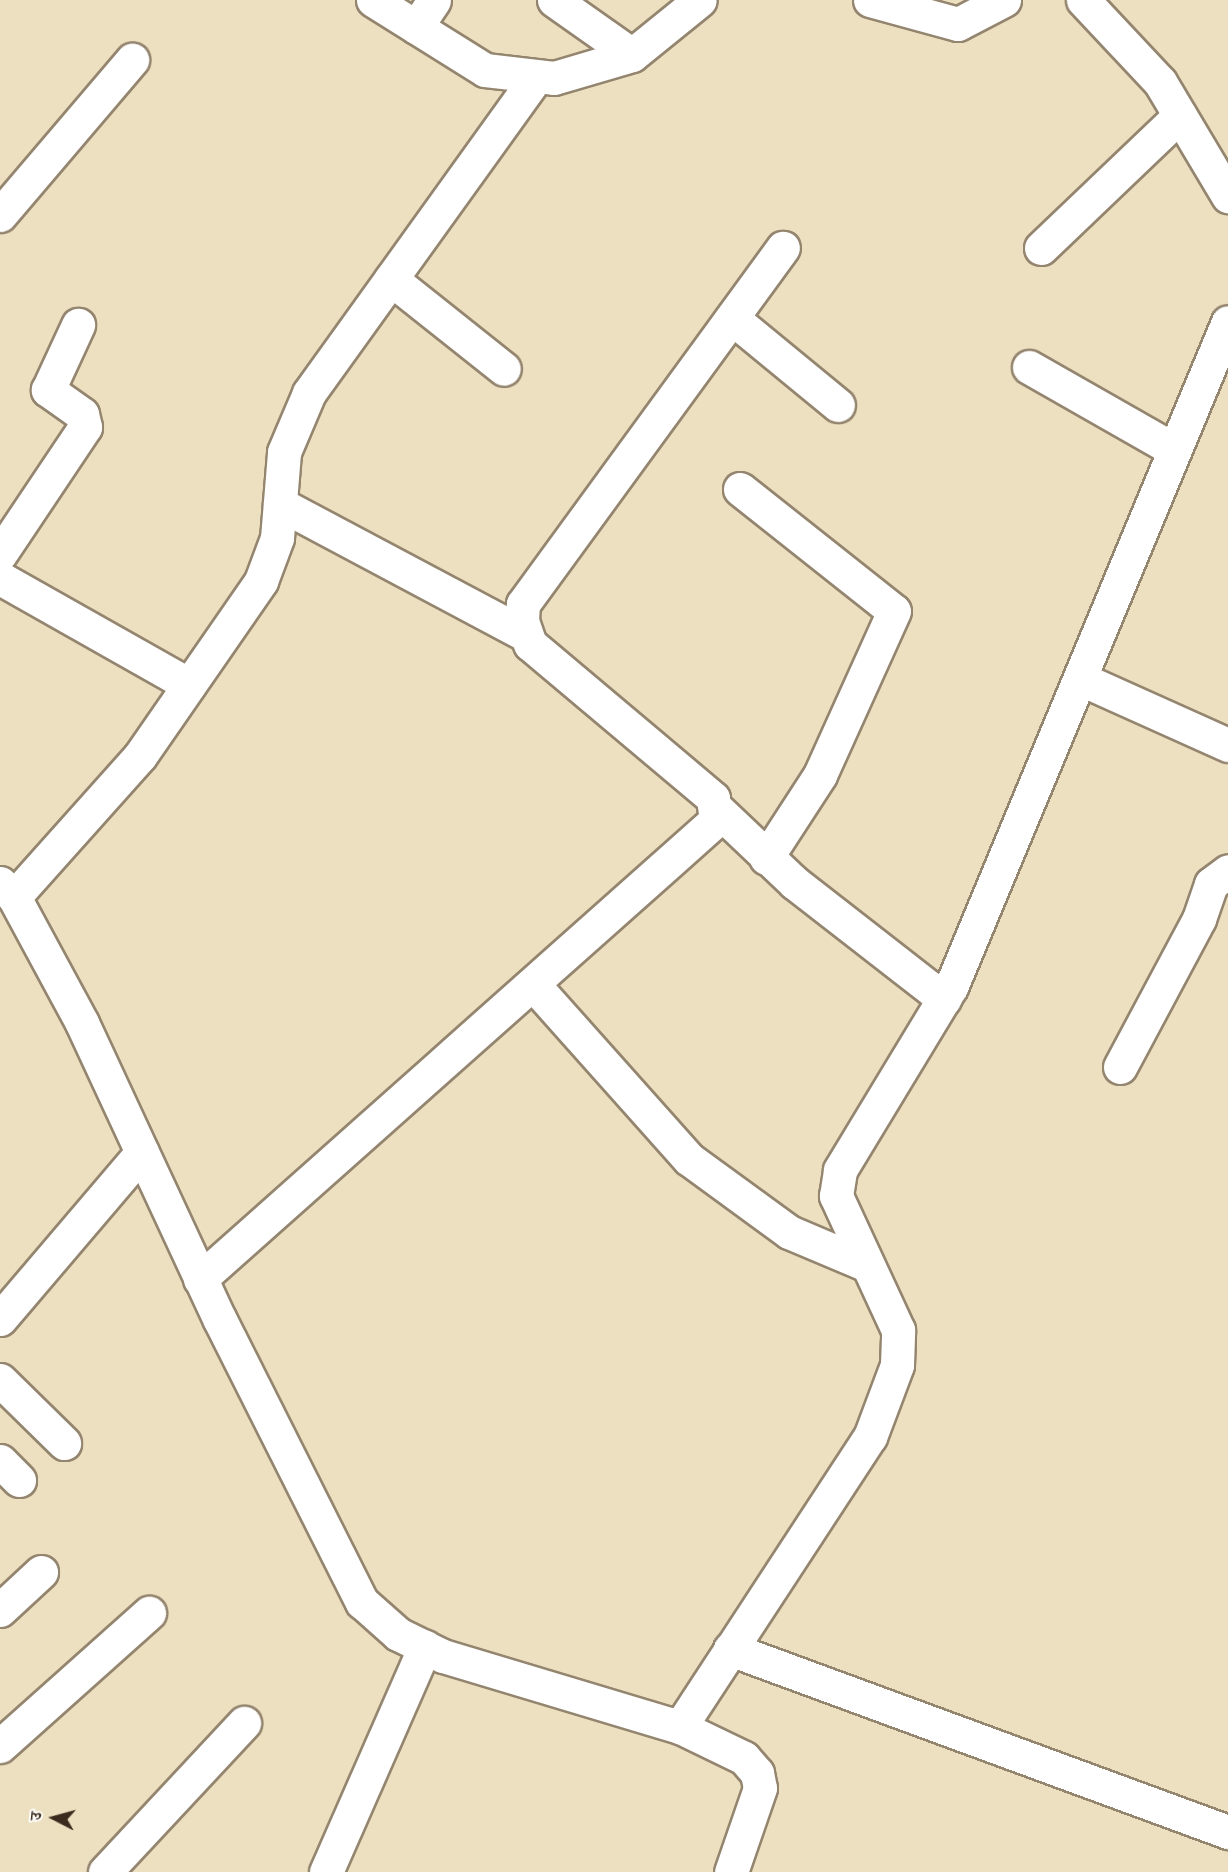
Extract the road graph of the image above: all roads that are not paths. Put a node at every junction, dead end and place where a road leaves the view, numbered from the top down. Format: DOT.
graph roads {
  1 [pos="373,0"];
  2 [pos="434,0"];
  3 [pos="554,0"];
  4 [pos="700,0"];
  5 [pos="870,0"];
  6 [pos="1004,0"];
  7 [pos="1083,0"];
  8 [pos="416,27"];
  9 [pos="632,55"];
  10 [pos="132,60"];
  11 [pos="536,78"];
  12 [pos="1179,116"];
  13 [pos="1228,196"];
  14 [pos="0,215"];
  15 [pos="783,248"];
  16 [pos="1041,248"];
  17 [pos="391,279"];
  18 [pos="732,318"];
  19 [pos="1228,322"];
  20 [pos="78,325"];
  21 [pos="1029,367"];
  22 [pos="504,369"];
  23 [pos="838,405"];
  24 [pos="1172,448"];
  25 [pos="740,489"];
  26 [pos="280,504"];
  27 [pos="0,554"];
  28 [pos="0,578"];
  29 [pos="524,634"];
  30 [pos="1081,679"];
  31 [pos="189,686"];
  32 [pos="1228,745"];
  33 [pos="718,810"];
  34 [pos="766,858"];
  35 [pos="1228,871"];
  36 [pos="7,890"];
  37 [pos="533,984"];
  38 [pos="944,999"];
  39 [pos="1120,1066"];
  40 [pos="142,1152"];
  41 [pos="867,1265"];
  42 [pos="200,1279"];
  43 [pos="0,1319"];
  44 [pos="0,1380"];
  45 [pos="64,1443"];
  46 [pos="41,1572"];
  47 [pos="0,1610"];
  48 [pos="149,1613"];
  49 [pos="425,1647"];
  50 [pos="730,1649"];
  51 [pos="244,1723"];
  52 [pos="680,1727"];
  53 [pos="0,1746"];
  54 [pos="1228,1832"];
  55 [pos="105,1872"];
  56 [pos="326,1872"];
  57 [pos="731,1872"];
  1 -- 8 [label="street"];
  2 -- 8 [label="street"];
  3 -- 9 [label="street"];
  4 -- 9 [label="street"];
  5 -- 6 [label="street"];
  7 -- 12 [label="street"];
  8 -- 11 [label="street"];
  9 -- 11 [label="street"];
  10 -- 14 [label="street"];
  11 -- 17 [label="street"];
  12 -- 13 [label="street"];
  12 -- 16 [label="street"];
  15 -- 18 [label="street"];
  17 -- 22 [label="street"];
  17 -- 26 [label="street"];
  18 -- 23 [label="street"];
  18 -- 29 [label="street"];
  19 -- 24 [label="street"];
  20 -- 27 [label="street"];
  21 -- 24 [label="street"];
  24 -- 30 [label="street"];
  25 -- 34 [label="street"];
  26 -- 29 [label="street"];
  26 -- 31 [label="street"];
  28 -- 31 [label="street"];
  29 -- 33 [label="street"];
  30 -- 32 [label="street"];
  30 -- 38 [label="street"];
  31 -- 36 [label="street"];
  33 -- 34 [label="street"];
  33 -- 37 [label="street"];
  34 -- 38 [label="street"];
  35 -- 39 [label="street"];
  36 -- 40 [label="street"];
  37 -- 41 [label="street"];
  37 -- 42 [label="street"];
  38 -- 41 [label="street"];
  40 -- 42 [label="street"];
  40 -- 43 [label="street"];
  41 -- 50 [label="street"];
  42 -- 49 [label="street"];
  44 -- 45 [label="street"];
  46 -- 47 [label="street"];
  48 -- 53 [label="street"];
  49 -- 52 [label="street"];
  49 -- 56 [label="street"];
  50 -- 52 [label="street"];
  50 -- 54 [label="street"];
  51 -- 55 [label="street"];
  52 -- 57 [label="street"];
}
